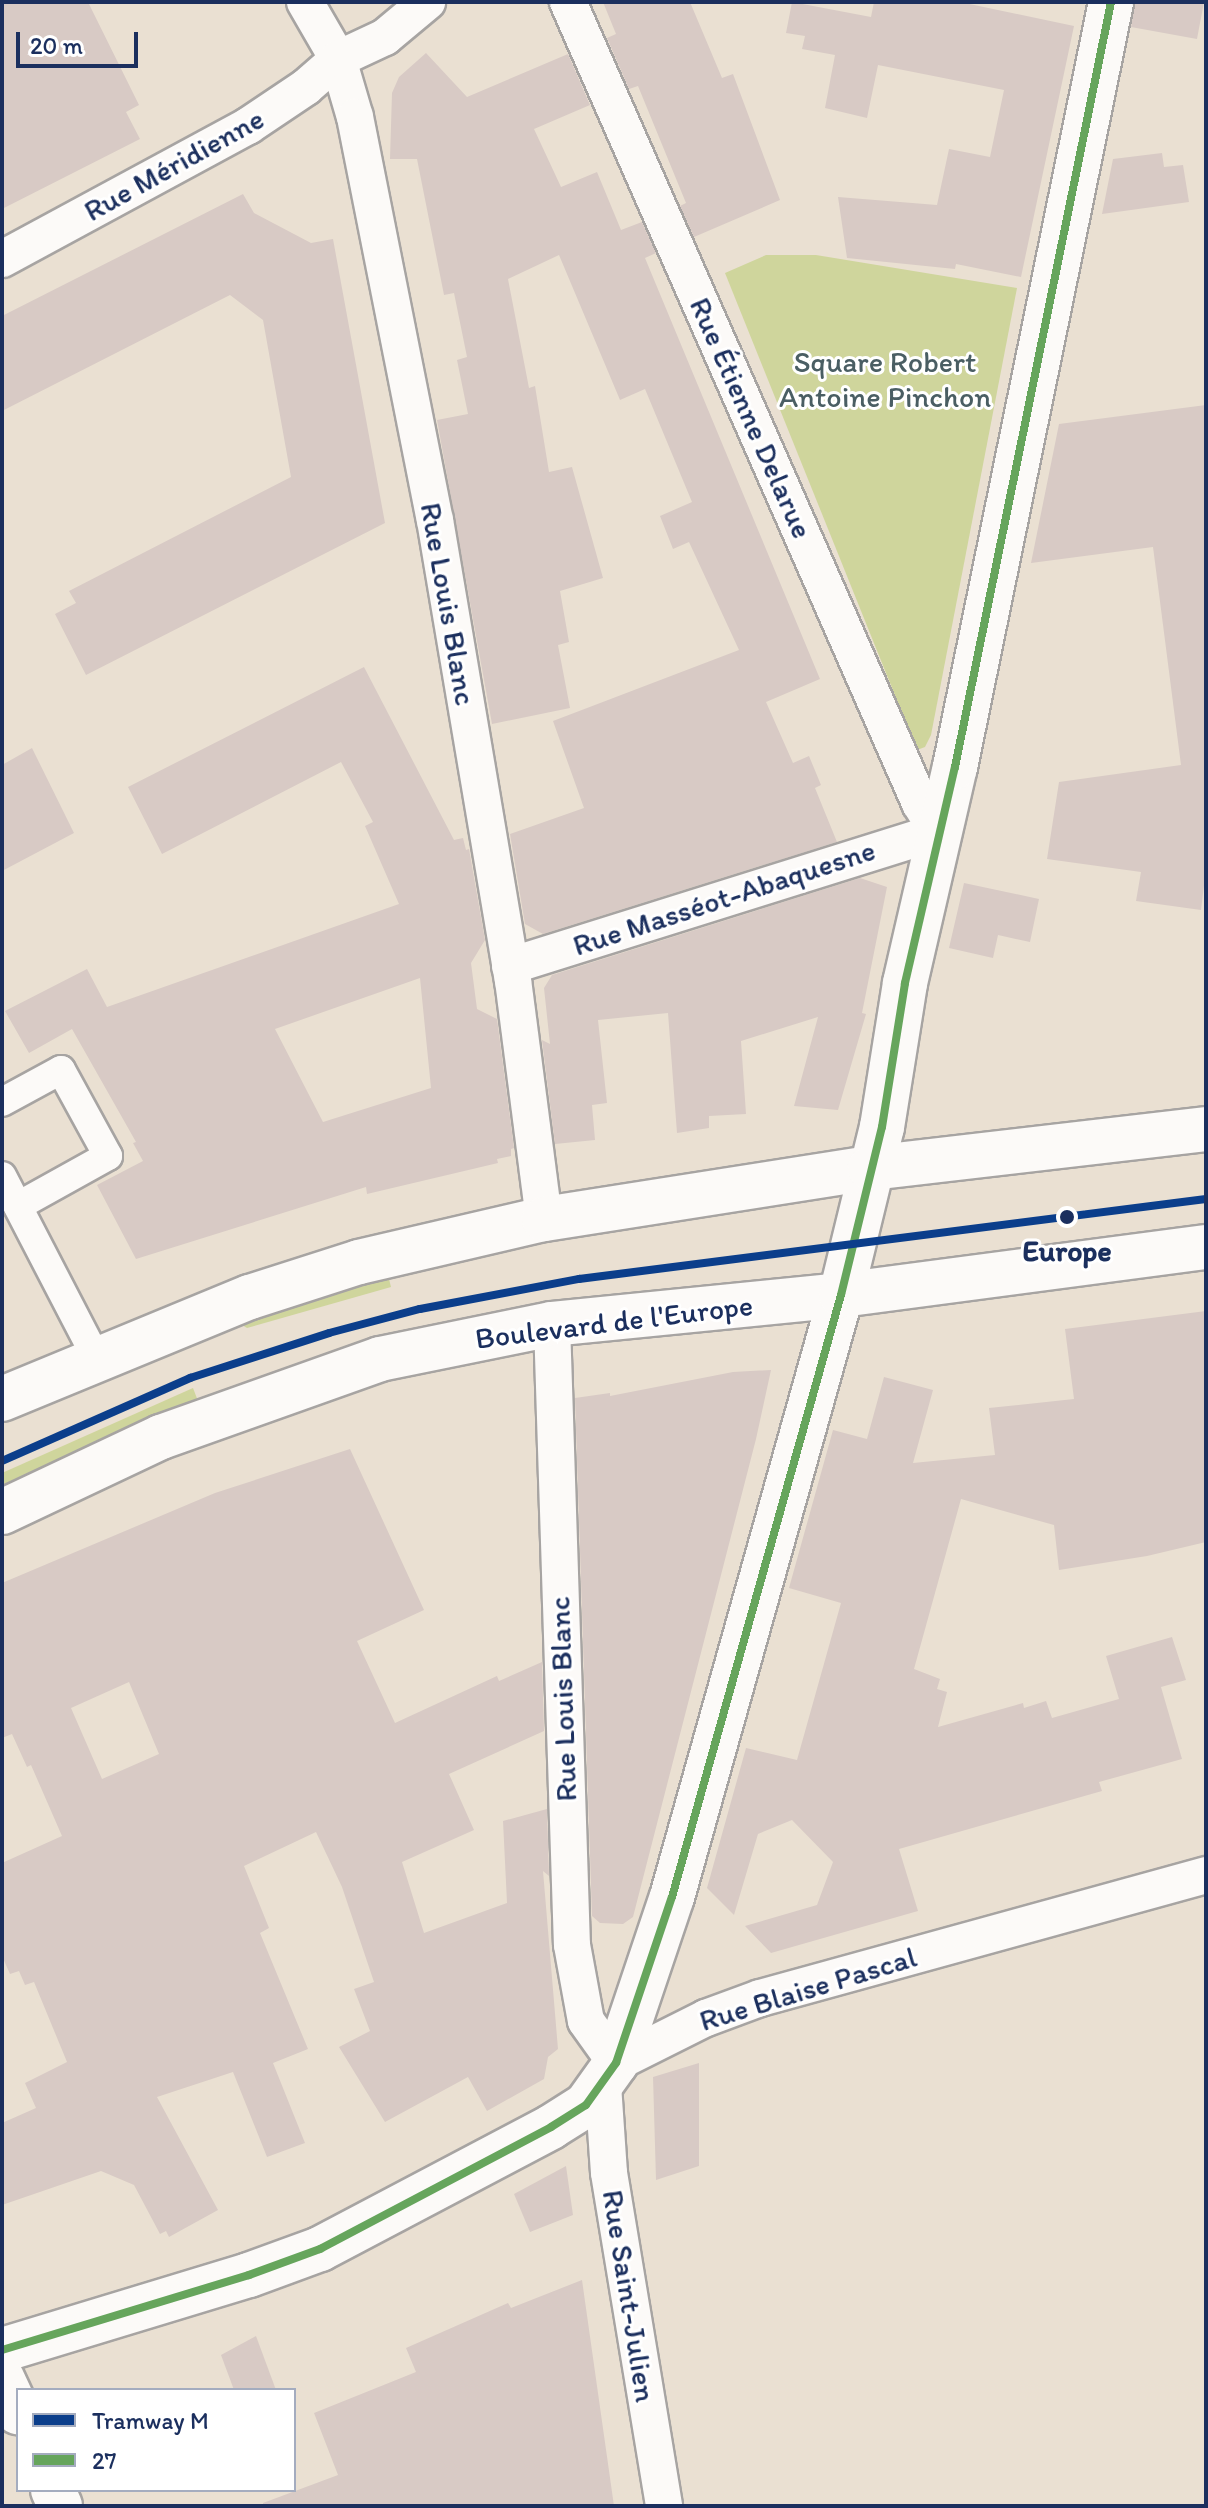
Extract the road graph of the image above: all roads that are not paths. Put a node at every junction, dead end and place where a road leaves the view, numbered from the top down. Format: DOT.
graph roads {
  1 [pos="305,2"];
  2 [pos="427,2"];
  3 [pos="568,2"];
  4 [pos="1111,2"];
  5 [pos="338,59"];
  6 [pos="2,259"];
  7 [pos="938,832"];
  8 [pos="510,966"];
  9 [pos="2,1102"];
  10 [pos="1206,1129"];
  11 [pos="870,1168"];
  12 [pos="2,1176"];
  13 [pos="18,1206"];
  14 [pos="544,1219"];
  15 [pos="1206,1247"];
  16 [pos="841,1295"];
  17 [pos="552,1324"];
  18 [pos="97,1359"];
  19 [pos="2,1399"];
  20 [pos="2,1512"];
  21 [pos="1206,1875"];
  22 [pos="609,2074"];
  23 [pos="2,2350"];
  24 [pos="2,2378"];
  25 [pos="16,2409"];
  26 [pos="664,2506"];
  1 -- 5 [label="street, Rue Louis Blanc"];
  2 -- 5 [label="street, Rue Méridienne"];
  3 -- 7 [label="street, Rue Étienne Delarue"];
  4 -- 7 [label="street, Rue Saint-Julien"];
  5 -- 6 [label="street, Rue Méridienne"];
  5 -- 8 [label="street, Rue Louis Blanc"];
  7 -- 8 [label="street, Rue Masséot-Abaquesne"];
  7 -- 11 [label="street, Rue Saint-Julien"];
  8 -- 14 [label="street, Rue Louis Blanc"];
  9 -- 13 [label="street"];
  10 -- 11 [label="street"];
  11 -- 14 [label="street"];
  11 -- 16 [label="street, Rue Saint-Julien"];
  12 -- 13 [label="street"];
  13 -- 18 [label="street"];
  14 -- 18 [label="street"];
  15 -- 16 [label="street, Boulevard de l'Europe"];
  16 -- 17 [label="street, Boulevard de l'Europe"];
  16 -- 22 [label="street, Rue Saint-Julien"];
  17 -- 20 [label="street, Boulevard de l'Europe"];
  17 -- 22 [label="street, Rue Louis Blanc"];
  18 -- 19 [label="street"];
  21 -- 22 [label="street, Rue Blaise Pascal"];
  22 -- 23 [label="street, Rue Blaise Pascal"];
  22 -- 26 [label="street, Rue Saint-Julien"];
  24 -- 25 [label="street"];
}
